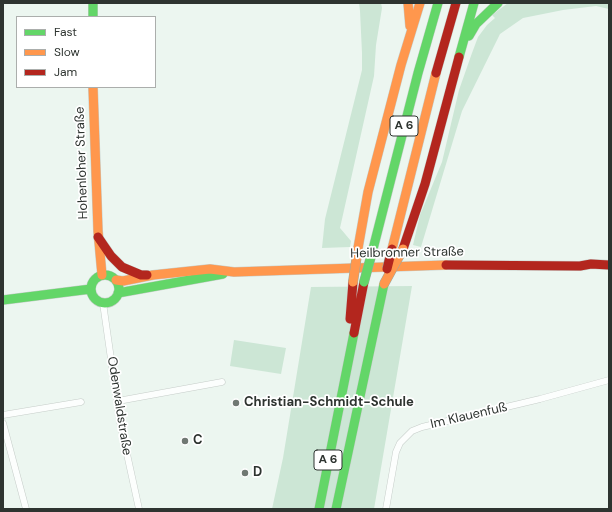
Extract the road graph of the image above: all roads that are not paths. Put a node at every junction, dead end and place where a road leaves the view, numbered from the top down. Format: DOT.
graph roads {
  1 [pos="93,3"];
  2 [pos="408,3"];
  3 [pos="420,3"];
  4 [pos="438,3"];
  5 [pos="456,3"];
  6 [pos="474,3"];
  7 [pos="498,3"];
  8 [pos="93,16"];
  9 [pos="411,33"];
  10 [pos="460,57"];
  11 [pos="93,88"];
  12 [pos="98,237"];
  13 [pos="609,265"];
  14 [pos="580,266"];
  15 [pos="609,270"];
  16 [pos="234,272"];
  17 [pos="102,275"];
  18 [pos="153,275"];
  19 [pos="116,280"];
  20 [pos="384,284"];
  21 [pos="91,288"];
  22 [pos="118,293"];
  23 [pos="3,300"];
  24 [pos="103,303"];
  25 [pos="609,380"];
  26 [pos="222,382"];
  27 [pos="344,382"];
  28 [pos="118,401"];
  29 [pos="81,402"];
  30 [pos="3,415"];
  31 [pos="3,423"];
  32 [pos="26,509"];
  33 [pos="139,509"];
  34 [pos="319,509"];
  35 [pos="336,509"];
  36 [pos="386,509"];
  1 -- 8 [label="main road"];
  2 -- 9 [label="main road"];
  3 -- 9 [label="main road"];
  4 -- 27 [label="main road, A 6, bridge"];
  5 -- 20 [label="main road, A 6, bridge"];
  6 -- 10 [label="main road"];
  7 -- 10 [label="main road"];
  9 -- 27 [label="main road, bridge"];
  10 -- 20 [label="main road, bridge"];
  11 -- 12 [label="main road, Hohenloher Straße"];
  12 -- 17 [label="main road, Hohenloher Straße"];
  12 -- 18 [label="main road, Hohenloher Straße"];
  13 -- 14 [label="main road, Heilbronner Straße"];
  14 -- 15 [label="main road, Heilbronner Straße"];
  14 -- 16 [label="main road, Heilbronner Straße"];
  16 -- 18 [label="main road, Heilbronner Straße"];
  16 -- 22 [label="main road, Heilbronner Straße"];
  17 -- 19 [label="main road"];
  17 -- 21 [label="main road"];
  18 -- 19 [label="main road, Heilbronner Straße"];
  19 -- 22 [label="main road"];
  20 -- 35 [label="main road, A 6"];
  21 -- 23 [label="main road"];
  21 -- 24 [label="main road"];
  22 -- 24 [label="main road"];
  24 -- 28 [label="street, Odenwaldstraße"];
  25 -- 36 [label="street, Im Klauenfuß"];
  26 -- 28 [label="street"];
  27 -- 34 [label="main road, A 6"];
  28 -- 33 [label="street, Odenwaldstraße"];
  29 -- 30 [label="street"];
  31 -- 32 [label="street"];
}
